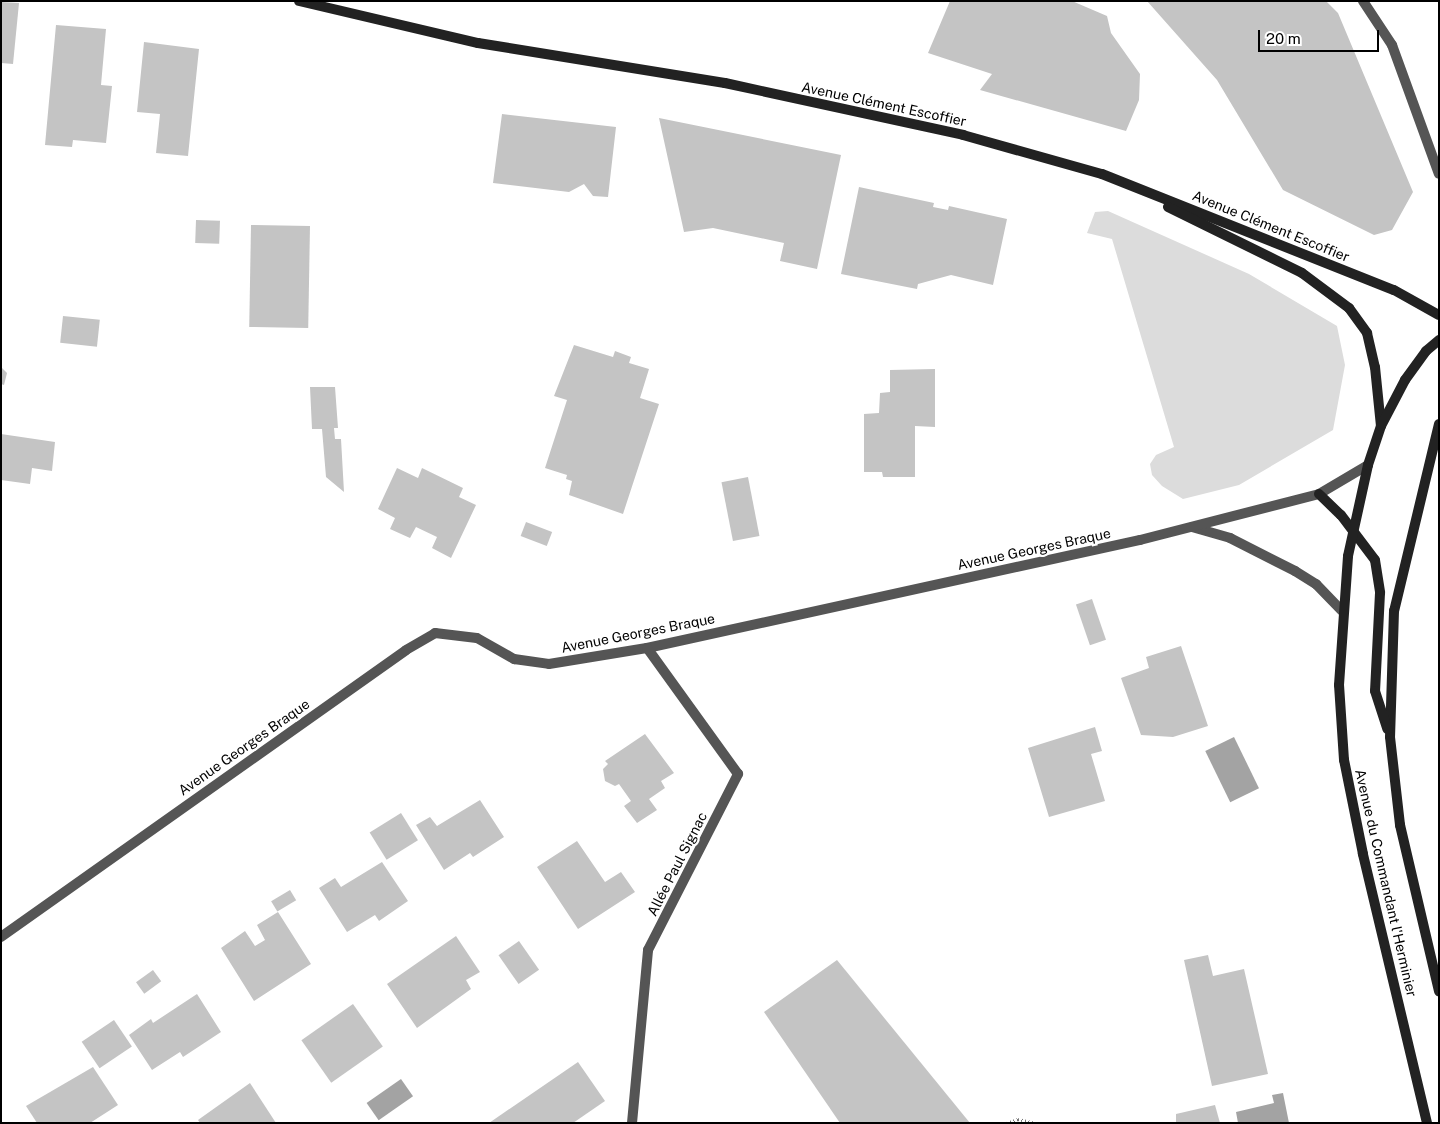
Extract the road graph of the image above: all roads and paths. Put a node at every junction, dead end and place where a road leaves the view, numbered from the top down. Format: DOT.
graph roads {
  1 [pos="299,1"];
  2 [pos="1363,1"];
  3 [pos="1102,174"];
  4 [pos="1439,174"];
  5 [pos="1439,315"];
  6 [pos="1439,340"];
  7 [pos="1439,424"];
  8 [pos="1381,426"];
  9 [pos="1368,465"];
  10 [pos="1320,494"];
  11 [pos="1191,527"];
  12 [pos="1355,532"];
  13 [pos="1342,611"];
  14 [pos="647,648"];
  15 [pos="1390,738"];
  16 [pos="1,937"];
  17 [pos="1439,991"];
  18 [pos="632,1123"];
  19 [pos="1007,1123"];
  20 [pos="1035,1123"];
  21 [pos="1427,1123"];
  1 -- 3 [label="street, Avenue Clément Escoffier"];
  2 -- 4 [label="street"];
  3 -- 5 [label="street, Avenue Clément Escoffier"];
  3 -- 8 [label="street"];
  6 -- 8 [label="street, Avenue du Commandant l'Herminier"];
  7 -- 15 [label="street, Avenue du Commandant l'Herminier"];
  8 -- 9 [label="street, Avenue du Commandant l'Herminier"];
  9 -- 10 [label="street, Avenue Georges Braque"];
  9 -- 12 [label="street, Avenue du Commandant l'Herminier"];
  10 -- 11 [label="street, Avenue Georges Braque"];
  10 -- 12 [label="street"];
  11 -- 13 [label="street, Avenue Georges Braque"];
  11 -- 14 [label="street, Avenue Georges Braque"];
  12 -- 13 [label="street, Avenue du Commandant l'Herminier"];
  12 -- 15 [label="street"];
  13 -- 21 [label="street, Avenue du Commandant l'Herminier"];
  14 -- 16 [label="street, Avenue Georges Braque"];
  14 -- 18 [label="street, Allée Paul Signac"];
  15 -- 17 [label="street, Avenue du Commandant l'Herminier"];
  19 -- 20 [label="path"];
}
